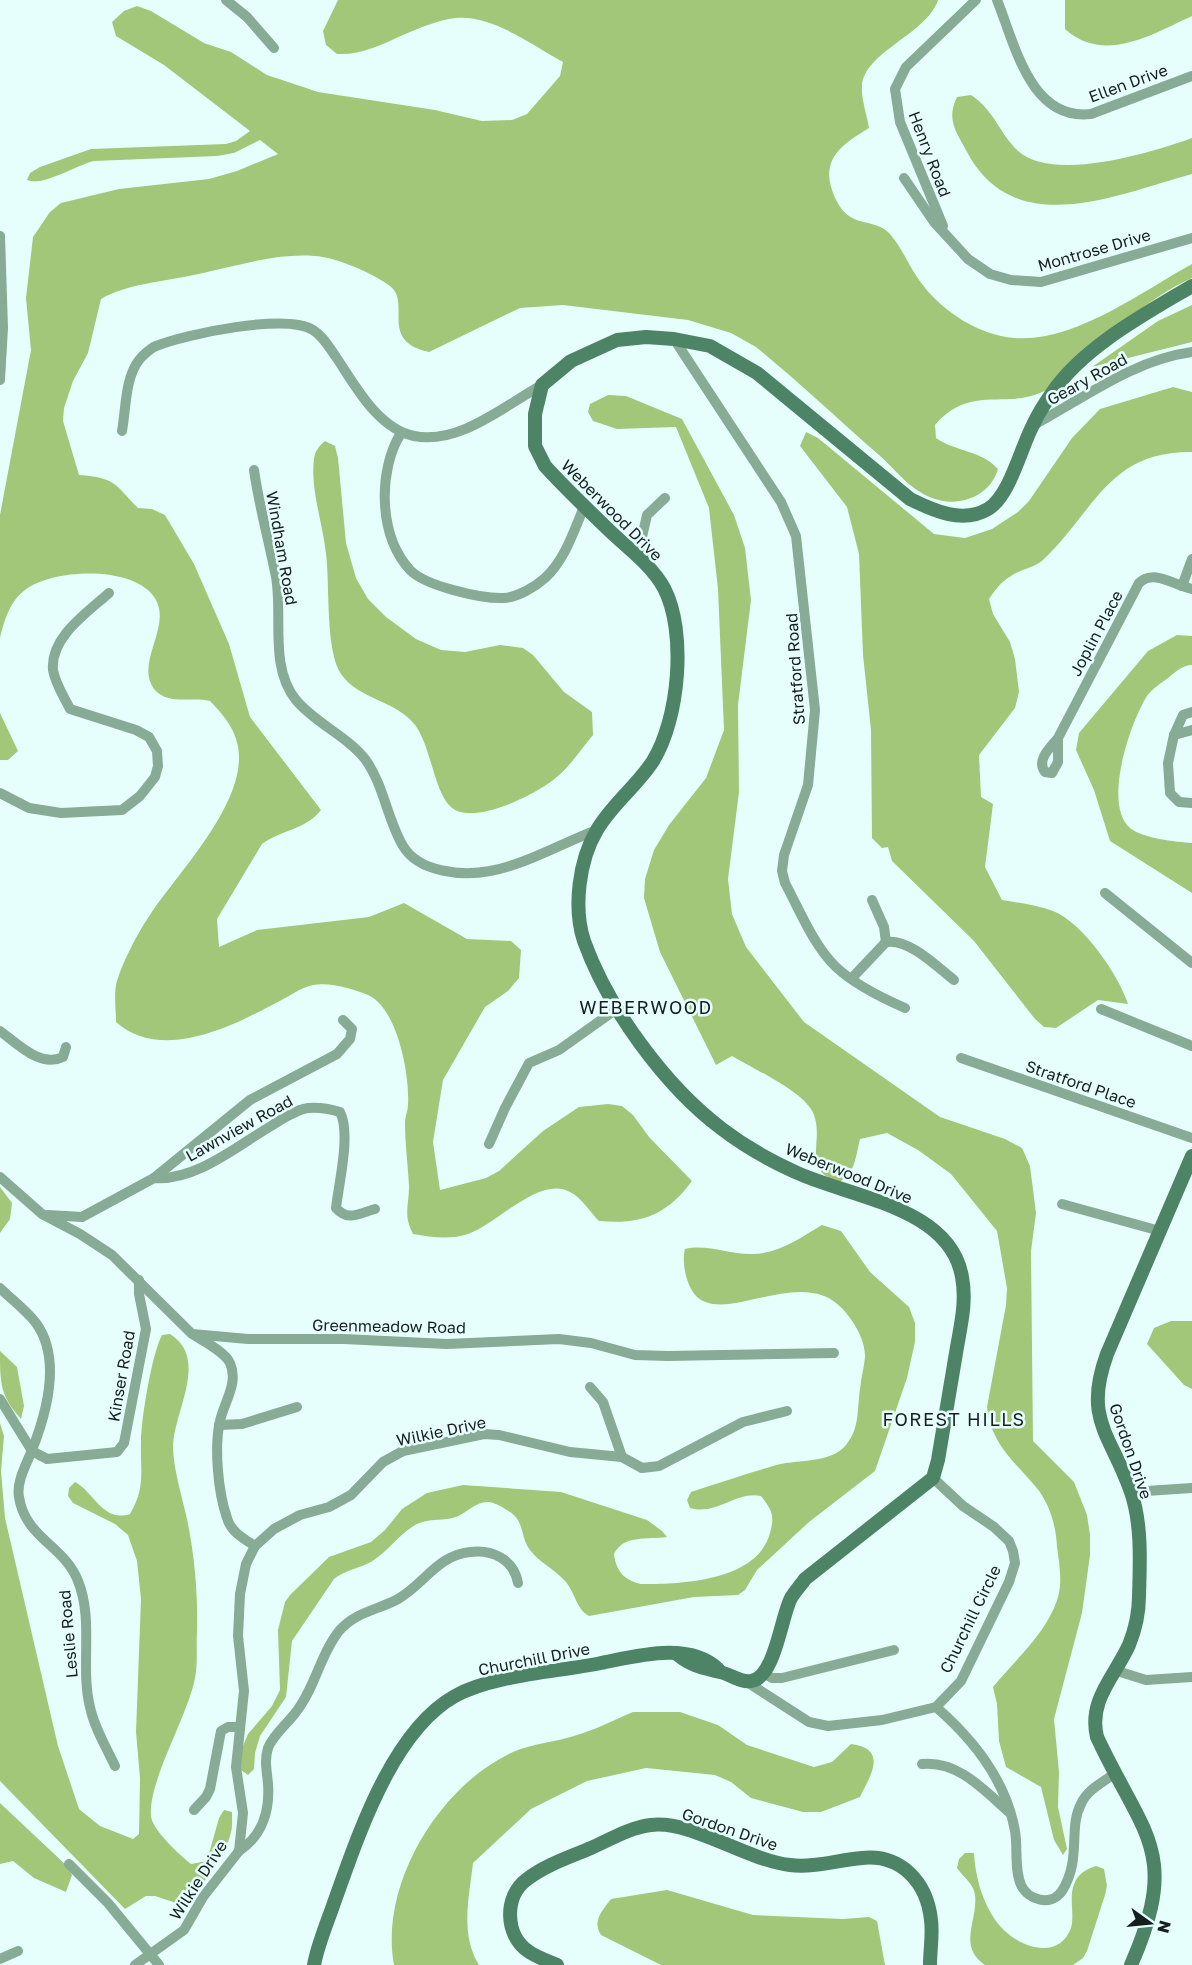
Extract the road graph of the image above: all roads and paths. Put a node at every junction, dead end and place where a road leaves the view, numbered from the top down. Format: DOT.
graph roads {
  1 [pos="226,0"];
  2 [pos="976,0"];
  3 [pos="998,0"];
  4 [pos="274,48"];
  5 [pos="1192,76"];
  6 [pos="904,178"];
  7 [pos="0,236"];
  8 [pos="1192,238"];
  9 [pos="950,240"];
  10 [pos="1192,286"];
  11 [pos="674,339"];
  12 [pos="1192,352"];
  13 [pos="0,380"];
  14 [pos="542,385"];
  15 [pos="1032,426"];
  16 [pos="122,431"];
  17 [pos="401,433"];
  18 [pos="254,470"];
  19 [pos="665,498"];
  20 [pos="584,507"];
  21 [pos="1192,559"];
  22 [pos="644,563"];
  23 [pos="1187,588"];
  24 [pos="109,593"];
  25 [pos="1192,712"];
  26 [pos="1192,730"];
  27 [pos="1174,735"];
  28 [pos="1058,738"];
  29 [pos="0,793"];
  30 [pos="1192,803"];
  31 [pos="597,830"];
  32 [pos="1105,893"];
  33 [pos="872,900"];
  34 [pos="886,942"];
  35 [pos="1192,963"];
  36 [pos="852,978"];
  37 [pos="954,980"];
  38 [pos="618,1008"];
  39 [pos="905,1008"];
  40 [pos="1101,1009"];
  41 [pos="343,1020"];
  42 [pos="0,1031"];
  43 [pos="1192,1046"];
  44 [pos="66,1047"];
  45 [pos="961,1058"];
  46 [pos="1192,1138"];
  47 [pos="489,1144"];
  48 [pos="1192,1156"];
  49 [pos="0,1177"];
  50 [pos="154,1178"];
  51 [pos="1062,1204"];
  52 [pos="375,1209"];
  53 [pos="42,1214"];
  54 [pos="1160,1231"];
  55 [pos="140,1280"];
  56 [pos="0,1288"];
  57 [pos="192,1334"];
  58 [pos="834,1353"];
  59 [pos="590,1387"];
  60 [pos="0,1399"];
  61 [pos="297,1407"];
  62 [pos="787,1411"];
  63 [pos="219,1425"];
  64 [pos="32,1451"];
  65 [pos="622,1457"];
  66 [pos="933,1478"];
  67 [pos="1192,1488"];
  68 [pos="1131,1492"];
  69 [pos="255,1546"];
  70 [pos="518,1583"];
  71 [pos="894,1650"];
  72 [pos="1114,1670"];
  73 [pos="765,1674"];
  74 [pos="1192,1677"];
  75 [pos="747,1682"];
  76 [pos="936,1707"];
  77 [pos="240,1727"];
  78 [pos="922,1764"];
  79 [pos="115,1766"];
  80 [pos="1114,1774"];
  81 [pos="194,1810"];
  82 [pos="1011,1814"];
  83 [pos="239,1851"];
  84 [pos="69,1863"];
  85 [pos="18,1950"];
  86 [pos="150,1956"];
  87 [pos="0,1959"];
  88 [pos="135,1965"];
  89 [pos="159,1965"];
  90 [pos="314,1965"];
  91 [pos="557,1965"];
  92 [pos="930,1965"];
  93 [pos="1131,1965"];
  1 -- 4 [label="street"];
  2 -- 9 [label="street, Henry Road"];
  3 -- 5 [label="street, Ellen Drive"];
  6 -- 9 [label="street, Montrose Drive"];
  7 -- 13 [label="street"];
  8 -- 9 [label="street, Montrose Drive"];
  10 -- 15 [label="street"];
  11 -- 14 [label="street"];
  11 -- 15 [label="street"];
  11 -- 36 [label="street, Stratford Road"];
  12 -- 15 [label="street, Geary Road"];
  14 -- 17 [label="street"];
  14 -- 20 [label="street, Weberwood Drive"];
  16 -- 17 [label="street"];
  17 -- 20 [label="street"];
  18 -- 31 [label="street, Windham Road"];
  19 -- 22 [label="street"];
  20 -- 22 [label="street, Weberwood Drive"];
  21 -- 23 [label="street"];
  22 -- 31 [label="street, Weberwood Drive"];
  23 -- 28 [label="street, Joplin Place"];
  24 -- 29 [label="street"];
  25 -- 27 [label="street"];
  26 -- 27 [label="street"];
  27 -- 30 [label="street"];
  31 -- 38 [label="street, Weberwood Drive"];
  32 -- 35 [label="street"];
  33 -- 34 [label="street"];
  34 -- 36 [label="street"];
  34 -- 37 [label="street"];
  36 -- 39 [label="street, Stratford Road"];
  38 -- 47 [label="street"];
  38 -- 66 [label="street, Weberwood Drive"];
  40 -- 43 [label="street"];
  41 -- 50 [label="street, Lawnview Road"];
  42 -- 44 [label="street"];
  45 -- 46 [label="street, Stratford Place"];
  48 -- 54 [label="street, Gordon Drive"];
  49 -- 53 [label="street"];
  50 -- 52 [label="street, Lawnview Road"];
  50 -- 53 [label="street, Lawnview Road"];
  51 -- 54 [label="street"];
  53 -- 55 [label="street"];
  54 -- 68 [label="street, Gordon Drive"];
  55 -- 57 [label="street"];
  55 -- 64 [label="street, Kinser Road"];
  56 -- 64 [label="street, Leslie Road"];
  57 -- 58 [label="street, Greenmeadow Road"];
  57 -- 63 [label="street"];
  59 -- 65 [label="street"];
  60 -- 64 [label="street"];
  61 -- 63 [label="street"];
  62 -- 65 [label="street, Wilkie Drive"];
  63 -- 69 [label="street"];
  64 -- 79 [label="street, Leslie Road"];
  65 -- 69 [label="street, Wilkie Drive"];
  66 -- 73 [label="street"];
  66 -- 76 [label="street, Churchill Circle"];
  67 -- 68 [label="street"];
  68 -- 72 [label="street, Gordon Drive"];
  69 -- 77 [label="street, Wilkie Drive"];
  70 -- 83 [label="street"];
  71 -- 73 [label="street"];
  72 -- 74 [label="street"];
  72 -- 80 [label="street, Gordon Drive"];
  73 -- 75 [label="street"];
  75 -- 76 [label="street"];
  75 -- 90 [label="street, Churchill Drive"];
  76 -- 82 [label="street"];
  77 -- 81 [label="street"];
  77 -- 83 [label="street, Wilkie Drive"];
  78 -- 82 [label="street"];
  80 -- 82 [label="street"];
  80 -- 93 [label="street, Gordon Drive"];
  83 -- 86 [label="street, Wilkie Drive"];
  84 -- 86 [label="street"];
  85 -- 87 [label="street"];
  86 -- 88 [label="street, Wilkie Drive"];
  86 -- 89 [label="street"];
  91 -- 92 [label="street, Gordon Drive"];
}
